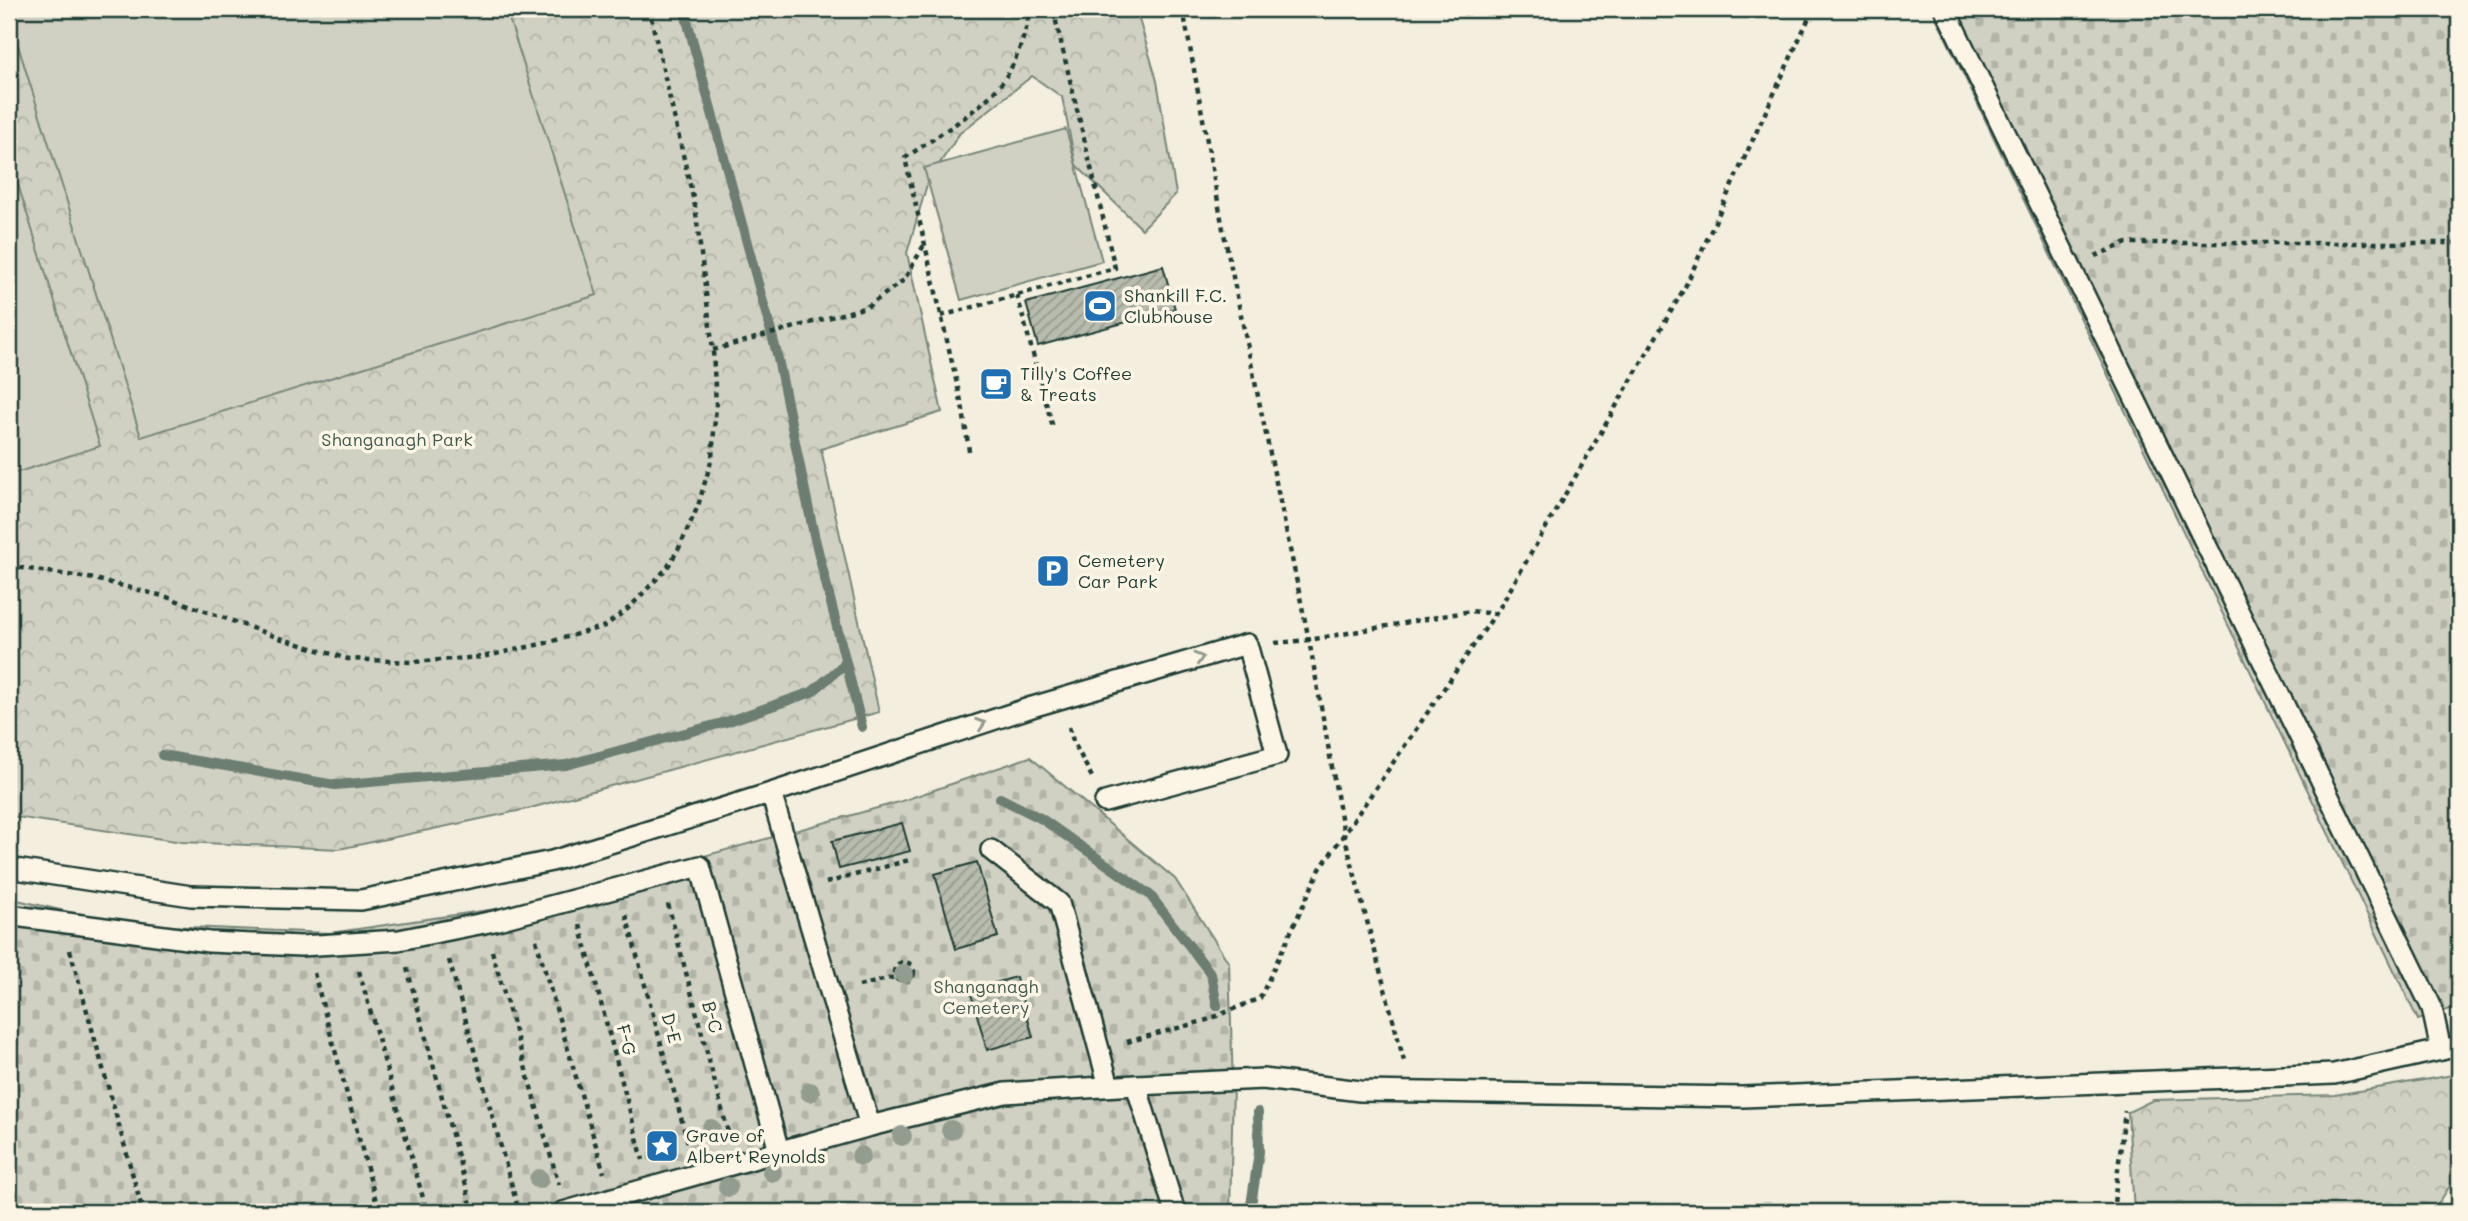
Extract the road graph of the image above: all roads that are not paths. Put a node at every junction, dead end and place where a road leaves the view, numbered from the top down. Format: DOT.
graph roads {
  1 [pos="1945,9"];
  2 [pos="771,793"];
  3 [pos="1105,802"];
  4 [pos="991,850"];
  5 [pos="9,868"];
  6 [pos="9,918"];
  7 [pos="2450,1048"];
  8 [pos="1136,1085"];
  9 [pos="1109,1086"];
  10 [pos="870,1126"];
  11 [pos="779,1151"];
  12 [pos="565,1212"];
  13 [pos="1175,1212"];
  1 -- 7 [label="lane"];
  2 -- 3 [label="lane, one-way"];
  2 -- 5 [label="lane"];
  2 -- 10 [label="lane"];
  4 -- 9 [label="lane"];
  6 -- 11 [label="lane"];
  7 -- 8 [label="lane"];
  8 -- 9 [label="lane"];
  8 -- 13 [label="lane"];
  9 -- 10 [label="lane"];
  10 -- 11 [label="lane"];
  11 -- 12 [label="lane"];
}
